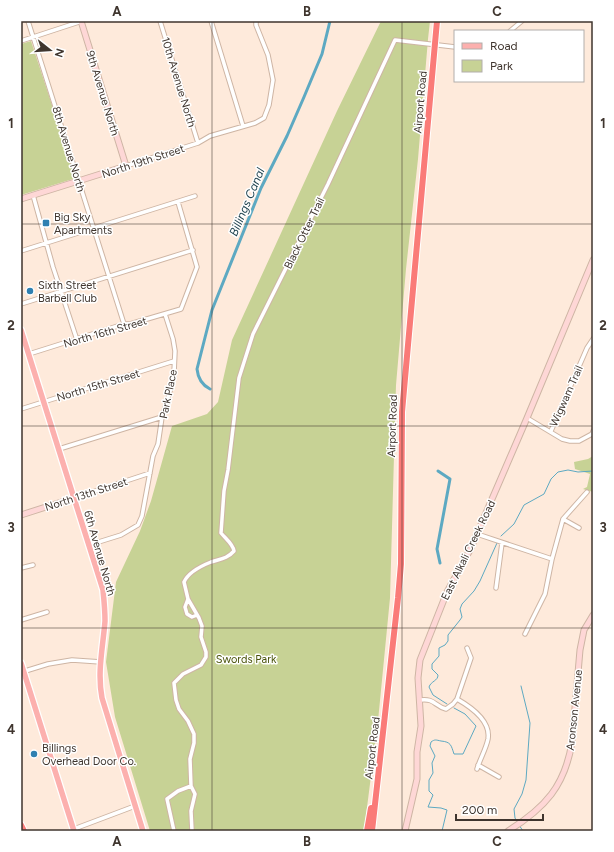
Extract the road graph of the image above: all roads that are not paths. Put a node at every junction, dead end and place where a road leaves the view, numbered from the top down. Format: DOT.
graph roads {
  1 [pos="28,21"];
  2 [pos="81,21"];
  3 [pos="160,21"];
  4 [pos="211,21"];
  5 [pos="256,21"];
  6 [pos="437,21"];
  7 [pos="522,21"];
  8 [pos="511,30"];
  9 [pos="33,37"];
  10 [pos="21,41"];
  11 [pos="435,46"];
  12 [pos="454,47"];
  13 [pos="243,126"];
  14 [pos="198,143"];
  15 [pos="126,166"];
  16 [pos="80,181"];
  17 [pos="33,195"];
  18 [pos="195,196"];
  19 [pos="21,199"];
  20 [pos="178,202"];
  21 [pos="93,229"];
  22 [pos="47,242"];
  23 [pos="193,250"];
  24 [pos="21,251"];
  25 [pos="593,260"];
  26 [pos="591,272"];
  27 [pos="109,277"];
  28 [pos="61,292"];
  29 [pos="21,304"];
  30 [pos="165,314"];
  31 [pos="124,324"];
  32 [pos="21,330"];
  33 [pos="593,339"];
  34 [pos="77,340"];
  35 [pos="29,354"];
  36 [pos="174,361"];
  37 [pos="44,401"];
  38 [pos="21,409"];
  39 [pos="162,417"];
  40 [pos="527,418"];
  41 [pos="551,431"];
  42 [pos="593,432"];
  43 [pos="59,449"];
  44 [pos="150,473"];
  45 [pos="587,492"];
  46 [pos="74,498"];
  47 [pos="21,515"];
  48 [pos="564,519"];
  49 [pos="579,528"];
  50 [pos="477,534"];
  51 [pos="502,543"];
  52 [pos="89,545"];
  53 [pos="552,559"];
  54 [pos="33,565"];
  55 [pos="21,568"];
  56 [pos="496,588"];
  57 [pos="188,598"];
  58 [pos="47,612"];
  59 [pos="198,615"];
  60 [pos="593,615"];
  61 [pos="21,620"];
  62 [pos="525,634"];
  63 [pos="467,648"];
  64 [pos="101,662"];
  65 [pos="21,663"];
  66 [pos="22,672"];
  67 [pos="457,699"];
  68 [pos="420,700"];
  69 [pos="499,777"];
  70 [pos="378,781"];
  71 [pos="191,786"];
  72 [pos="135,806"];
  73 [pos="21,825"];
  74 [pos="74,830"];
  75 [pos="24,831"];
  76 [pos="143,831"];
  77 [pos="174,831"];
  78 [pos="192,831"];
  79 [pos="367,831"];
  80 [pos="372,831"];
  81 [pos="405,831"];
  82 [pos="508,831"];
  1 -- 9 [label="street, 8th Avenue North"];
  2 -- 9 [label="street"];
  2 -- 15 [label="street, 9th Avenue North"];
  3 -- 14 [label="street, 10th Avenue North"];
  4 -- 13 [label="street"];
  5 -- 13 [label="street, North 19th Street"];
  6 -- 11 [label="highway, Airport Road"];
  7 -- 8 [label="street"];
  9 -- 10 [label="street"];
  9 -- 16 [label="street, 8th Avenue North"];
  11 -- 12 [label="street"];
  11 -- 57 [label="street, Black Otter Trail"];
  11 -- 70 [label="highway, Airport Road"];
  13 -- 14 [label="street, North 19th Street"];
  14 -- 15 [label="street, North 19th Street"];
  15 -- 16 [label="street, North 19th Street"];
  16 -- 17 [label="street, North 19th Street"];
  16 -- 21 [label="street, 8th Avenue North"];
  17 -- 19 [label="street, North 19th Street"];
  17 -- 22 [label="street"];
  18 -- 20 [label="street"];
  20 -- 21 [label="street"];
  20 -- 23 [label="street"];
  21 -- 22 [label="street"];
  21 -- 27 [label="street, 8th Avenue North"];
  22 -- 24 [label="street"];
  22 -- 28 [label="street"];
  23 -- 27 [label="street"];
  23 -- 30 [label="street, North 16th Street"];
  25 -- 26 [label="street, East Alkali Creek Road"];
  26 -- 40 [label="street, East Alkali Creek Road"];
  27 -- 28 [label="street"];
  27 -- 31 [label="street, 8th Avenue North"];
  28 -- 29 [label="street"];
  28 -- 34 [label="street"];
  30 -- 31 [label="street, North 16th Street"];
  30 -- 36 [label="street, Park Place"];
  31 -- 34 [label="street, North 16th Street"];
  32 -- 35 [label="main road, 6th Avenue North"];
  33 -- 41 [label="street, Wigwam Trail"];
  34 -- 35 [label="street, North 16th Street"];
  35 -- 37 [label="main road, 6th Avenue North"];
  36 -- 37 [label="street, North 15th Street"];
  36 -- 39 [label="street, Park Place"];
  37 -- 38 [label="street, North 15th Street"];
  37 -- 43 [label="main road, 6th Avenue North"];
  39 -- 43 [label="street"];
  39 -- 44 [label="street, Park Place"];
  40 -- 41 [label="street"];
  40 -- 50 [label="street, East Alkali Creek Road"];
  41 -- 42 [label="street"];
  43 -- 46 [label="main road, 6th Avenue North"];
  44 -- 46 [label="street, North 13th Street"];
  44 -- 52 [label="street, Park Place"];
  45 -- 48 [label="street"];
  46 -- 47 [label="street, North 13th Street"];
  46 -- 52 [label="main road, 6th Avenue North"];
  48 -- 49 [label="street"];
  48 -- 53 [label="street"];
  50 -- 51 [label="street"];
  50 -- 68 [label="street, East Alkali Creek Road"];
  51 -- 53 [label="street"];
  51 -- 56 [label="street"];
  52 -- 64 [label="main road, 6th Avenue North"];
  53 -- 62 [label="street"];
  54 -- 55 [label="street"];
  57 -- 59 [label="street"];
  57 -- 59 [label="street"];
  58 -- 61 [label="street"];
  59 -- 71 [label="street"];
  60 -- 82 [label="street, Aronson Avenue"];
  63 -- 67 [label="street"];
  64 -- 66 [label="street"];
  64 -- 72 [label="main road, 6th Avenue North"];
  65 -- 66 [label="main road"];
  66 -- 74 [label="main road"];
  67 -- 68 [label="street"];
  67 -- 69 [label="street"];
  68 -- 81 [label="street, East Alkali Creek Road"];
  70 -- 79 [label="highway"];
  70 -- 80 [label="highway, Airport Road"];
  71 -- 77 [label="street"];
  71 -- 78 [label="street"];
  72 -- 74 [label="street"];
  72 -- 76 [label="main road, 6th Avenue North"];
  73 -- 75 [label="highway"];
}
